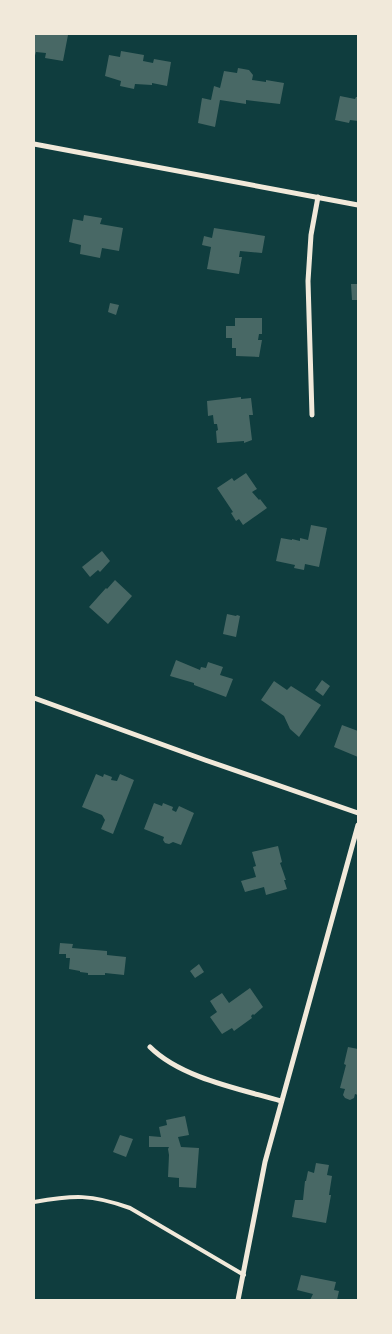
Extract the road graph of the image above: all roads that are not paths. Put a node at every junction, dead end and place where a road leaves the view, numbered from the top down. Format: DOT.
graph roads {
  1 [pos="34,144"];
  2 [pos="318,197"];
  3 [pos="358,205"];
  4 [pos="312,415"];
  5 [pos="34,698"];
  6 [pos="358,812"];
  7 [pos="358,825"];
  8 [pos="150,1047"];
  9 [pos="281,1101"];
  10 [pos="34,1202"];
  11 [pos="244,1275"];
  12 [pos="238,1300"];
  1 -- 2 [label="street"];
  2 -- 3 [label="street"];
  2 -- 4 [label="street"];
  5 -- 6 [label="street"];
  7 -- 9 [label="street"];
  8 -- 9 [label="street"];
  9 -- 11 [label="street"];
  10 -- 11 [label="lane"];
  11 -- 12 [label="street"];
}
